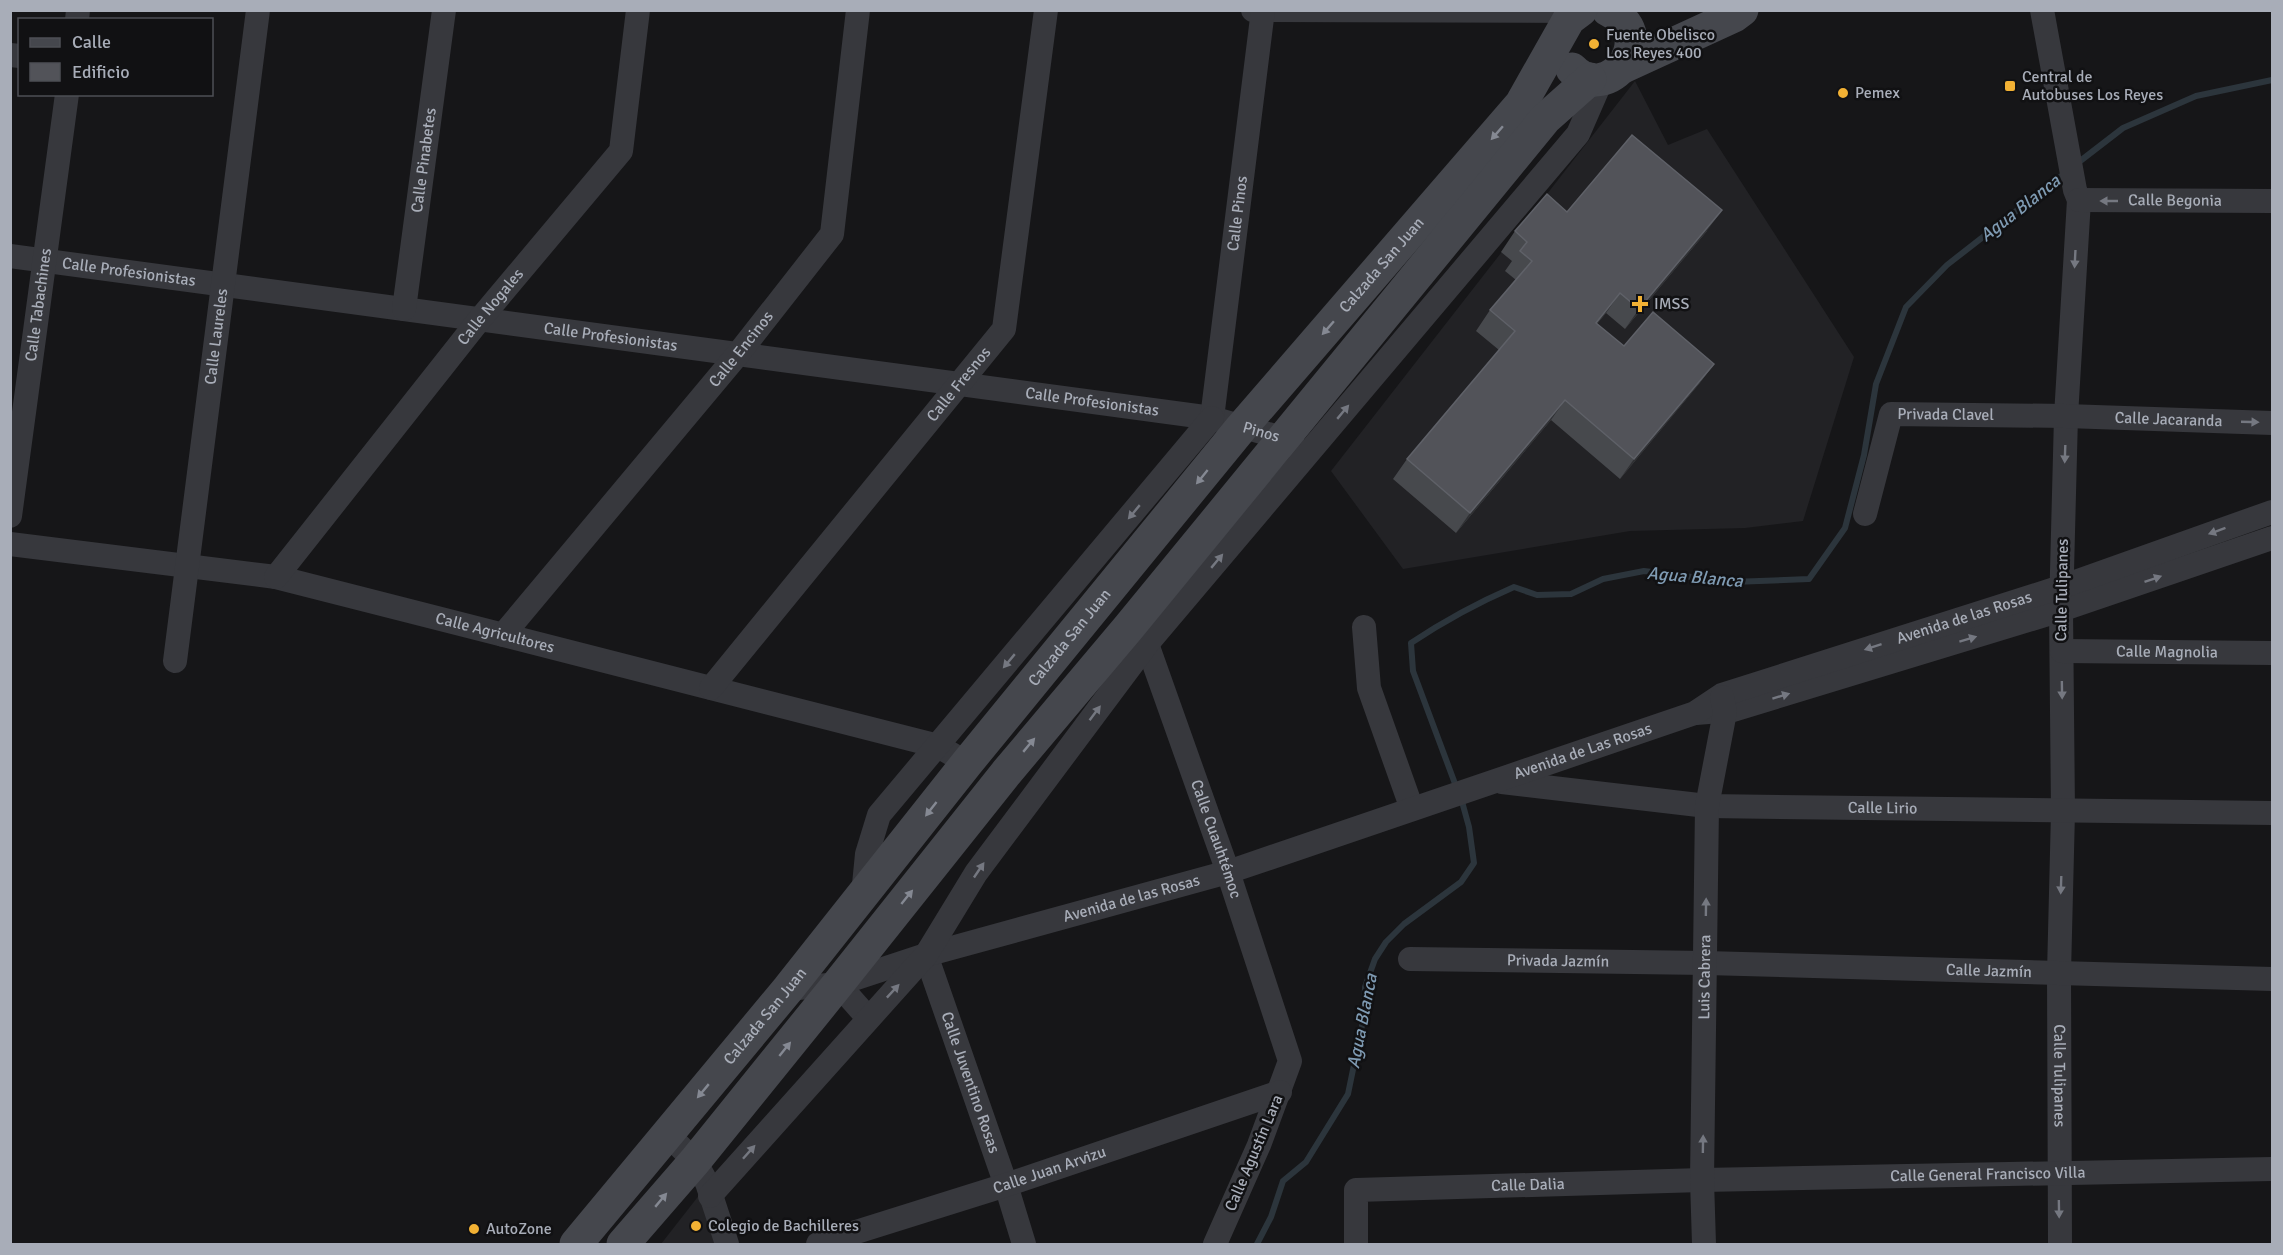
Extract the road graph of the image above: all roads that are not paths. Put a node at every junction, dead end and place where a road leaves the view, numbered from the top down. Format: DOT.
graph roads {
  1 [pos="258,10"];
  2 [pos="444,10"];
  3 [pos="638,10"];
  4 [pos="858,10"];
  5 [pos="1046,10"];
  6 [pos="1608,10"];
  7 [pos="2042,10"];
  8 [pos="1259,11"];
  9 [pos="1736,12"];
  10 [pos="1574,17"];
  11 [pos="1605,75"];
  12 [pos="67,96"];
  13 [pos="1533,112"];
  14 [pos="2077,195"];
  15 [pos="2272,201"];
  16 [pos="10,256"];
  17 [pos="45,260"];
  18 [pos="224,284"];
  19 [pos="404,309"];
  20 [pos="480,319"];
  21 [pos="738,354"];
  22 [pos="960,384"];
  23 [pos="2066,416"];
  24 [pos="1226,423"];
  25 [pos="2272,423"];
  26 [pos="1295,446"];
  27 [pos="2272,512"];
  28 [pos="1865,514"];
  29 [pos="10,516"];
  30 [pos="2272,538"];
  31 [pos="10,544"];
  32 [pos="186,566"];
  33 [pos="276,577"];
  34 [pos="2061,599"];
  35 [pos="1364,627"];
  36 [pos="503,635"];
  37 [pos="1138,635"];
  38 [pos="2062,651"];
  39 [pos="2272,653"];
  40 [pos="175,661"];
  41 [pos="711,688"];
  42 [pos="1724,703"];
  43 [pos="938,746"];
  44 [pos="968,763"];
  45 [pos="1495,781"];
  46 [pos="1469,789"];
  47 [pos="1419,806"];
  48 [pos="1707,806"];
  49 [pos="2063,812"];
  50 [pos="2272,813"];
  51 [pos="1228,872"];
  52 [pos="862,895"];
  53 [pos="926,955"];
  54 [pos="1410,959"];
  55 [pos="1706,963"];
  56 [pos="2059,972"];
  57 [pos="2272,978"];
  58 [pos="838,984"];
  59 [pos="788,989"];
  60 [pos="868,1018"];
  61 [pos="1290,1060"];
  62 [pos="1280,1092"];
  63 [pos="667,1134"];
  64 [pos="695,1161"];
  65 [pos="2272,1169"];
  66 [pos="2059,1173"];
  67 [pos="1702,1180"];
  68 [pos="1006,1185"];
  69 [pos="710,1196"];
  70 [pos="576,1245"];
  71 [pos="623,1245"];
  72 [pos="727,1245"];
  73 [pos="818,1245"];
  74 [pos="1024,1245"];
  75 [pos="1215,1245"];
  76 [pos="1356,1245"];
  77 [pos="1704,1245"];
  78 [pos="2060,1245"];
  1 -- 18 [label="street, Calle Laureles"];
  2 -- 19 [label="street, Calle Pinabetes"];
  3 -- 20 [label="street, Calle Nogales"];
  4 -- 21 [label="street, Calle Encinos"];
  5 -- 22 [label="street, Calle Fresnos"];
  6 -- 11 [label="main road"];
  7 -- 14 [label="street, Calle Tulipanes"];
  8 -- 10 [label="street"];
  8 -- 24 [label="street, Calle Pinos"];
  9 -- 11 [label="main road, Calzada San Juan"];
  10 -- 11 [label="main road"];
  10 -- 13 [label="main road, Calzada San Juan"];
  11 -- 13 [label="main road, Calzada San Juan"];
  26 -- 11 [label="street, one-way"];
  12 -- 17 [label="street, Calle Tabachines"];
  13 -- 24 [label="main road, Calzada San Juan, one-way"];
  13 -- 26 [label="main road, Calzada San Juan"];
  15 -- 14 [label="street, Calle Begonia, one-way"];
  14 -- 23 [label="street, Calle Tulipanes, one-way"];
  16 -- 17 [label="street, Calle Profesionistas"];
  17 -- 18 [label="street, Calle Profesionistas"];
  17 -- 29 [label="street, Calle Tabachines"];
  18 -- 19 [label="street, Calle Profesionistas"];
  18 -- 32 [label="street, Calle Laureles"];
  19 -- 20 [label="street, Calle Profesionistas"];
  20 -- 21 [label="street, Calle Profesionistas"];
  20 -- 33 [label="street, Calle Nogales"];
  21 -- 22 [label="street, Calle Profesionistas"];
  21 -- 36 [label="street, Calle Encinos"];
  22 -- 24 [label="street, Calle Profesionistas"];
  22 -- 41 [label="street, Calle Fresnos"];
  23 -- 25 [label="street, Calle Jacaranda, one-way"];
  23 -- 28 [label="street, Privada Clavel"];
  23 -- 34 [label="street, Calle Tulipanes, one-way"];
  24 -- 26 [label="street, Pinos"];
  24 -- 43 [label="street, one-way"];
  24 -- 44 [label="main road, Calzada San Juan, one-way"];
  37 -- 26 [label="main road, Calzada San Juan, one-way"];
  27 -- 34 [label="street, Avenida de las Rosas, one-way"];
  34 -- 30 [label="street, Avenida de las Rosas, one-way"];
  31 -- 32 [label="street, Calle Agricultores"];
  32 -- 33 [label="street, Calle Agricultores"];
  32 -- 40 [label="street, Calle Laureles"];
  33 -- 36 [label="street, Calle Agricultores"];
  34 -- 38 [label="street, Calle Tulipanes"];
  34 -- 42 [label="street, Avenida de las Rosas"];
  35 -- 47 [label="street"];
  36 -- 41 [label="street, Calle Agricultores"];
  37 -- 51 [label="street, Calle Cuauhtémoc"];
  53 -- 37 [label="street, one-way"];
  58 -- 37 [label="main road, Calzada San Juan, one-way"];
  38 -- 39 [label="street, Calle Magnolia"];
  38 -- 49 [label="street, Calle Tulipanes, one-way"];
  41 -- 43 [label="street, Calle Agricultores"];
  42 -- 45 [label="street, Avenida de Las Rosas"];
  42 -- 48 [label="street, Luis Cabrera"];
  43 -- 44 [label="street, Calle Agricultores"];
  43 -- 52 [label="street"];
  44 -- 52 [label="main road, Calzada San Juan, one-way"];
  45 -- 46 [label="street, Avenida de Las Rosas"];
  45 -- 48 [label="street, Calle Lirio"];
  46 -- 47 [label="street, Avenida de las Rosas"];
  47 -- 51 [label="street, Avenida de las Rosas"];
  48 -- 49 [label="street, Calle Lirio"];
  55 -- 48 [label="street, Luis Cabrera, one-way"];
  49 -- 50 [label="street, Calle Lirio"];
  49 -- 56 [label="street, Calle Tulipanes, one-way"];
  51 -- 53 [label="street, Avenida de las Rosas"];
  51 -- 61 [label="street, Calle Cuauhtémoc"];
  52 -- 59 [label="main road, Calzada San Juan"];
  53 -- 58 [label="street, Avenida de las Rosas"];
  60 -- 53 [label="street, one-way"];
  53 -- 68 [label="street, Calle Juventino Rosas"];
  54 -- 55 [label="street, Privada Jazmín"];
  55 -- 56 [label="street, Calle Jazmín"];
  67 -- 55 [label="street, Luis Cabrera, one-way"];
  56 -- 57 [label="street, Calle Jazmín"];
  56 -- 66 [label="street, Calle Tulipanes"];
  58 -- 59 [label="street, Avenida de las Rosas"];
  58 -- 60 [label="street"];
  64 -- 58 [label="main road, Calzada San Juan, one-way"];
  59 -- 63 [label="main road, Calzada San Juan, one-way"];
  69 -- 60 [label="street, one-way"];
  61 -- 62 [label="street, Calle Agustín Lara"];
  62 -- 68 [label="street, Calle Juan Arvizu"];
  62 -- 75 [label="street, Calle Agustín Lara"];
  63 -- 64 [label="street"];
  63 -- 70 [label="main road, Calzada San Juan"];
  64 -- 69 [label="street"];
  71 -- 64 [label="main road, Calzada San Juan, one-way"];
  65 -- 66 [label="street, Calle General Francisco Villa"];
  66 -- 67 [label="street, Calle General Francisco Villa"];
  66 -- 78 [label="street, Calle Tulipanes, one-way"];
  67 -- 76 [label="street, Calle Dalia"];
  67 -- 77 [label="street, Luis Cabrera"];
  68 -- 73 [label="street, Calle Juan Arvizu"];
  68 -- 74 [label="street, Calle Juventino Rosas"];
  69 -- 72 [label="street"];
}
